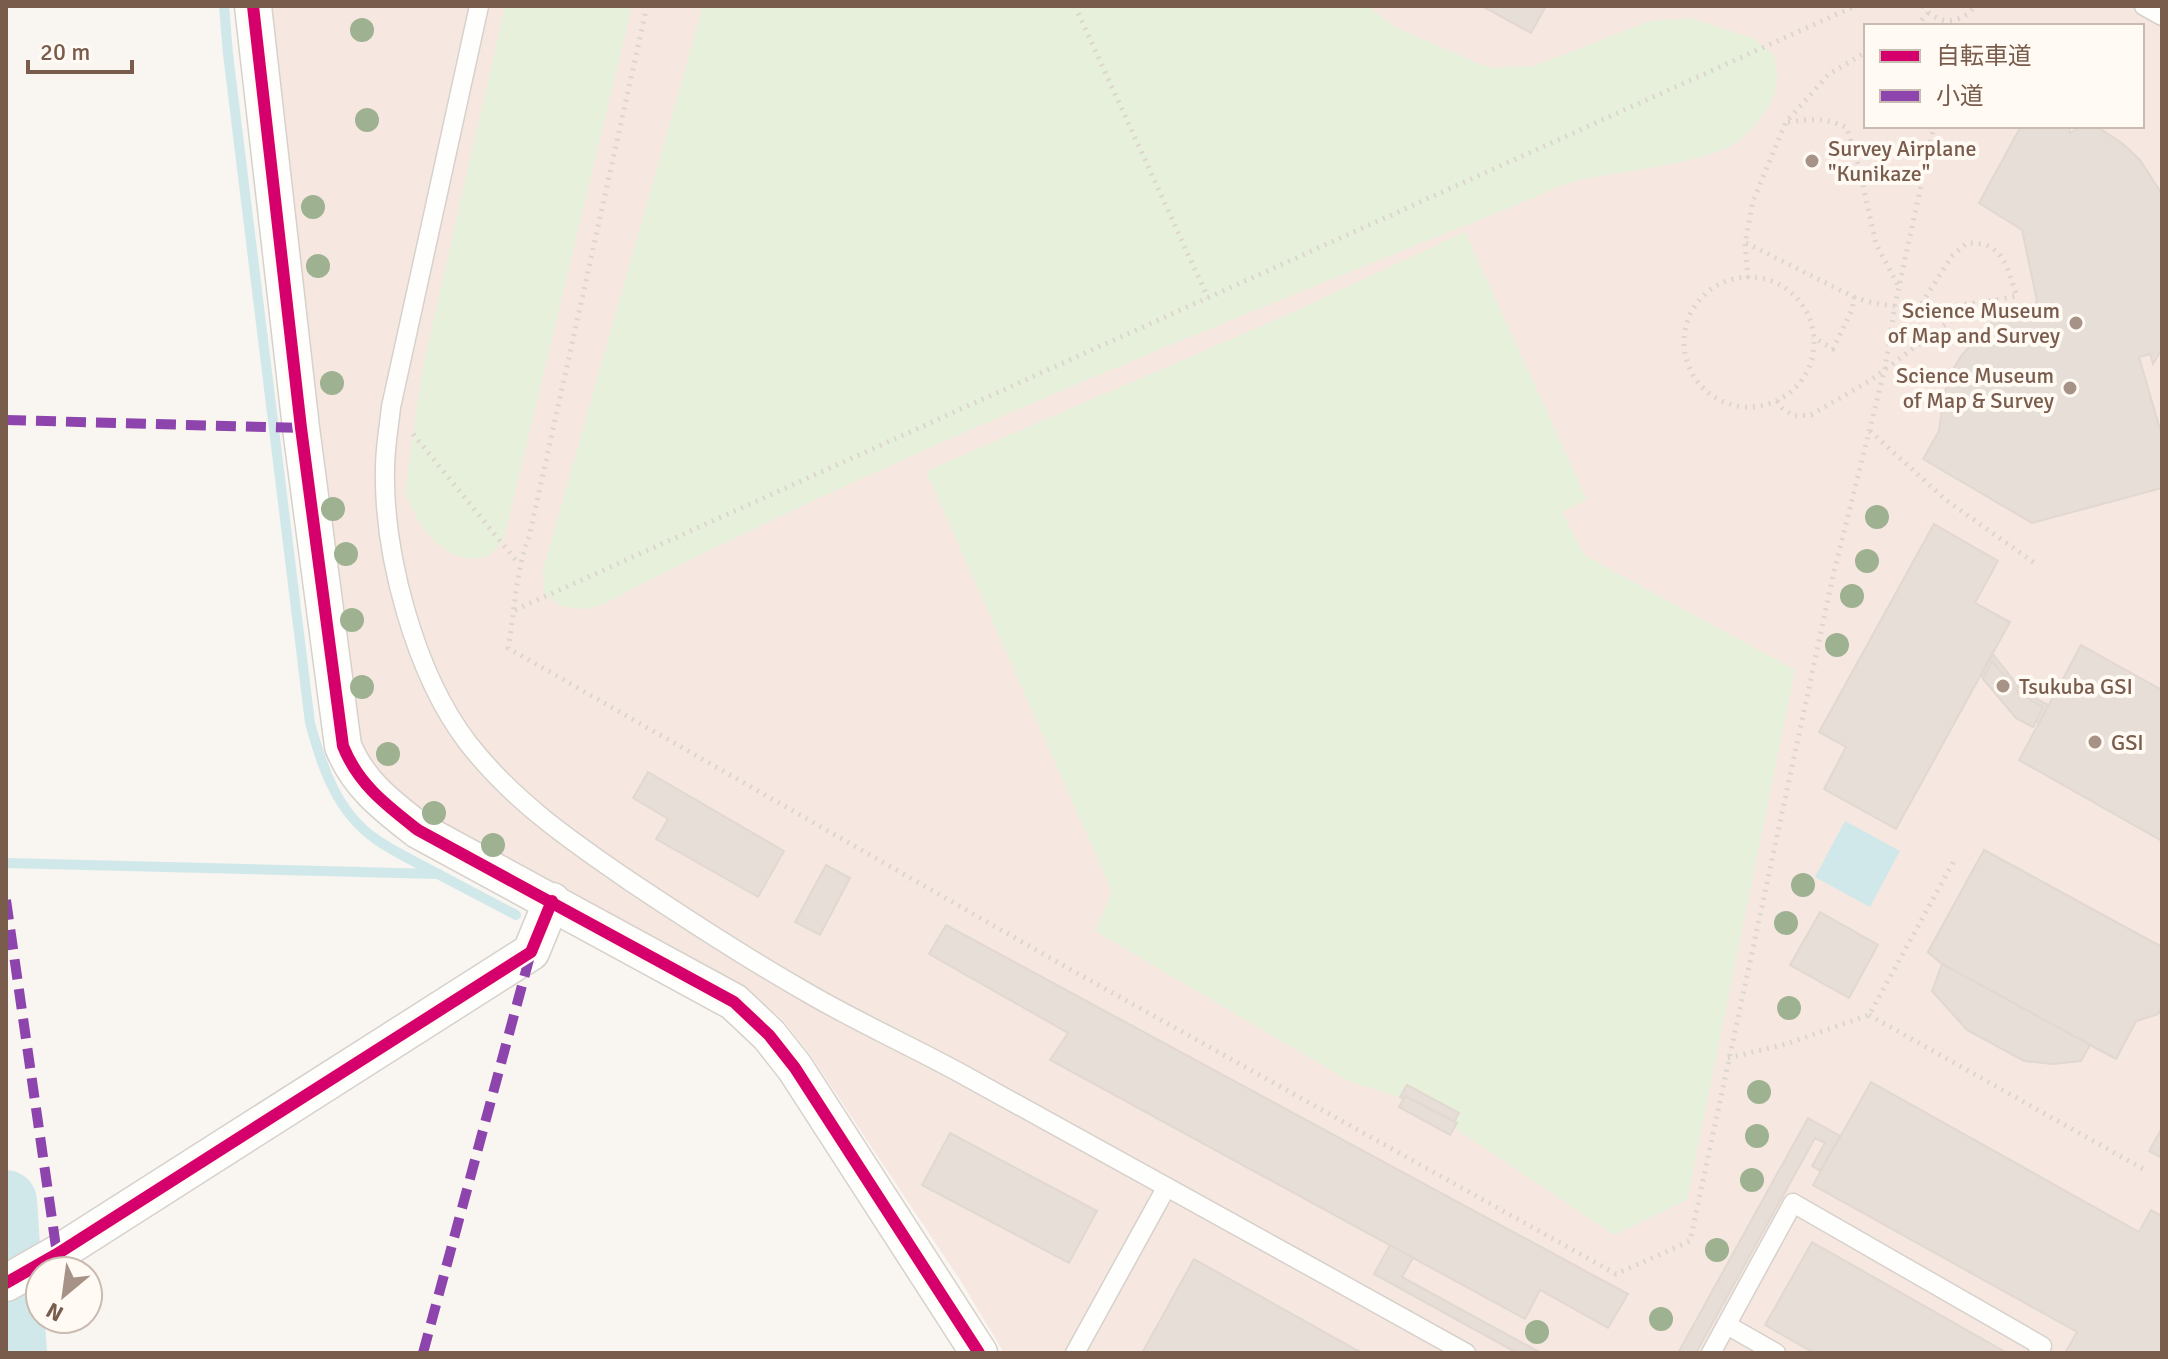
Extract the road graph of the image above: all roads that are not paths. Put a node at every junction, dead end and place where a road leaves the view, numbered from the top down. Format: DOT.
graph roads {
  1 [pos="253,6"];
  2 [pos="479,6"];
  3 [pos="2144,6"];
  4 [pos="2162,16"];
  5 [pos="552,901"];
  6 [pos="1166,1188"];
  7 [pos="6,1283"];
  8 [pos="1727,1325"];
  9 [pos="979,1353"];
  10 [pos="1075,1353"];
  11 [pos="1466,1353"];
  12 [pos="1711,1353"];
  13 [pos="1776,1353"];
  14 [pos="2038,1353"];
  1 -- 5 [label="street"];
  2 -- 6 [label="lane"];
  3 -- 4 [label="lane"];
  5 -- 7 [label="street"];
  5 -- 9 [label="street"];
  6 -- 10 [label="lane"];
  6 -- 11 [label="lane"];
  8 -- 12 [label="lane"];
  8 -- 13 [label="lane"];
  8 -- 14 [label="lane"];
}
